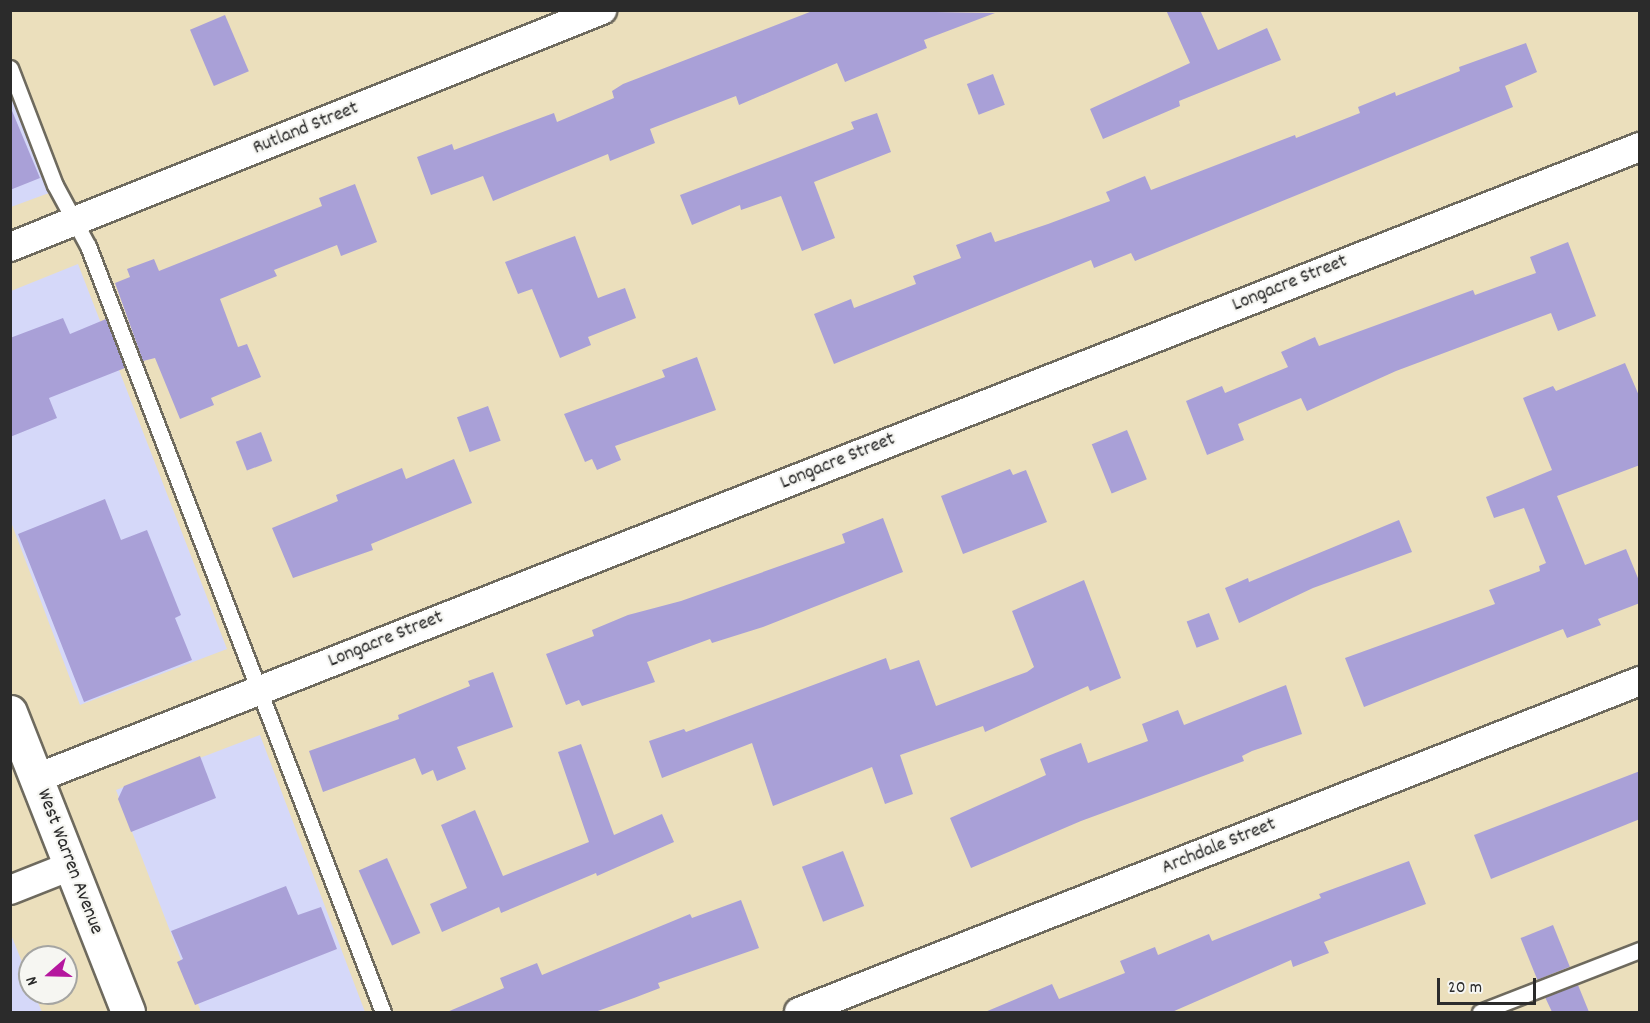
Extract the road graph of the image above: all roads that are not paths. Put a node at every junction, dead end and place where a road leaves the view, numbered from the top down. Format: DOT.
graph roads {
  1 [pos="602,10"];
  2 [pos="11,71"];
  3 [pos="1640,147"];
  4 [pos="73,221"];
  5 [pos="10,247"];
  6 [pos="1640,681"];
  7 [pos="257,691"];
  8 [pos="10,712"];
  9 [pos="37,778"];
  10 [pos="71,866"];
  11 [pos="10,890"];
  12 [pos="1640,950"];
  13 [pos="128,1012"];
  14 [pos="383,1012"];
  15 [pos="799,1012"];
  16 [pos="1480,1012"];
  1 -- 4 [label="street, Rutland Street"];
  2 -- 4 [label="lane"];
  3 -- 7 [label="street, Longacre Street"];
  4 -- 5 [label="street, Rutland Street"];
  4 -- 7 [label="lane"];
  6 -- 15 [label="street, Archdale Street"];
  7 -- 9 [label="street, Longacre Street"];
  7 -- 14 [label="lane"];
  8 -- 9 [label="main road, West Warren Avenue"];
  9 -- 10 [label="main road, West Warren Avenue"];
  10 -- 11 [label="street"];
  10 -- 13 [label="main road, West Warren Avenue"];
  12 -- 16 [label="lane"];
}
